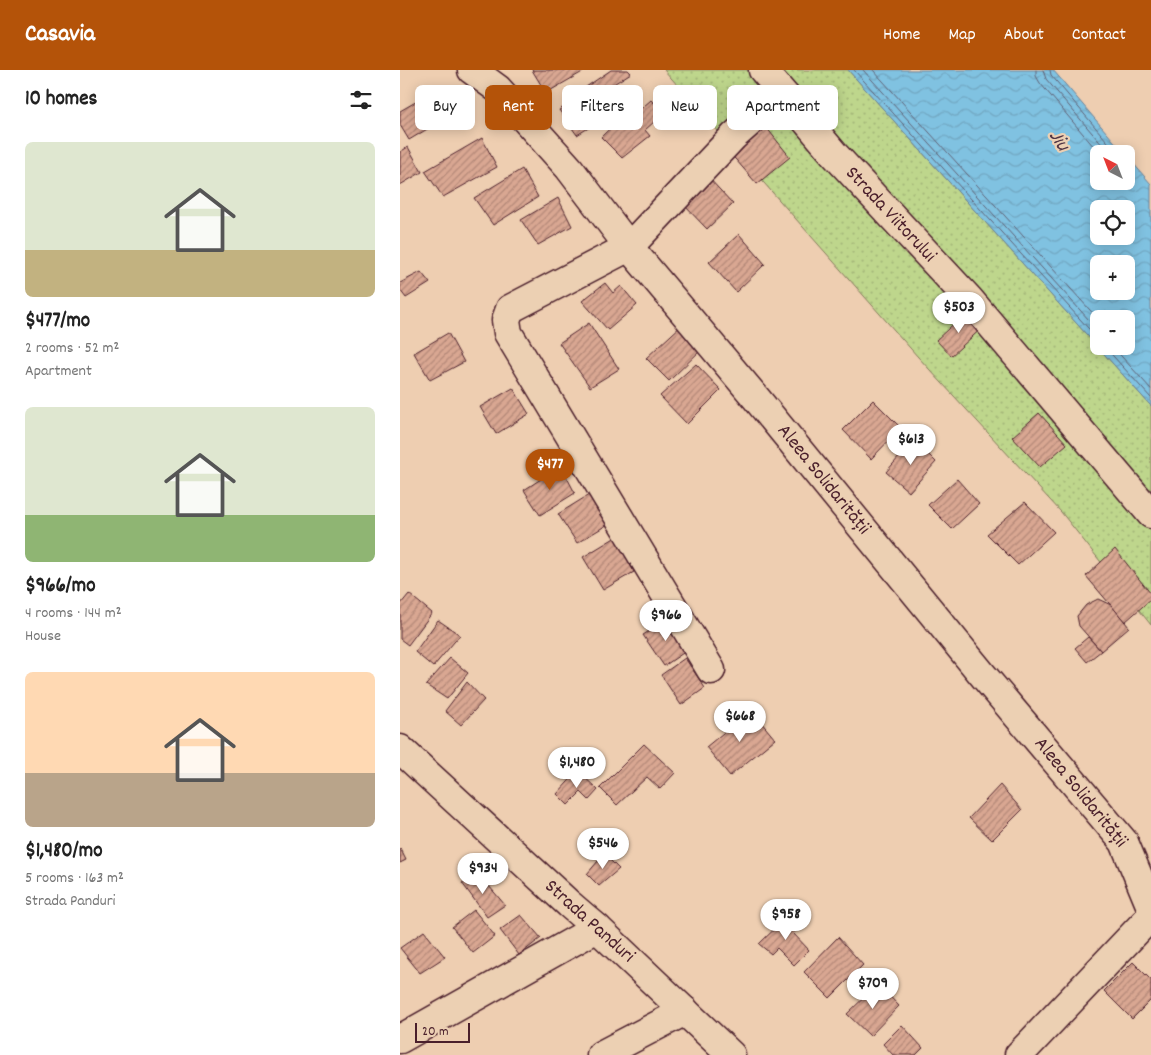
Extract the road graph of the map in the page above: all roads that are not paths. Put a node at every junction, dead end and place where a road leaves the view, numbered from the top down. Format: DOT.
graph roads {
  1 [pos="473,70"];
  2 [pos="763,70"];
  3 [pos="775,85"];
  4 [pos="741,130"];
  5 [pos="814,130"];
  6 [pos="629,247"];
  7 [pos="1151,514"];
  8 [pos="711,670"];
  9 [pos="400,749"];
  10 [pos="1151,906"];
  11 [pos="1151,916"];
  12 [pos="598,928"];
  13 [pos="685,1011"];
  14 [pos="400,1039"];
  15 [pos="601,1055"];
  16 [pos="732,1055"];
  17 [pos="1019,1055"];
  1 -- 6 [label="street, Aleea Solidarității"];
  2 -- 3 [label="street, Strada Viitorului"];
  4 -- 6 [label="street"];
  5 -- 7 [label="street, Strada Viitorului"];
  6 -- 8 [label="street"];
  6 -- 10 [label="street, Aleea Solidarității"];
  9 -- 12 [label="street, Strada Panduri"];
  11 -- 17 [label="street"];
  12 -- 13 [label="street, Strada Panduri"];
  12 -- 14 [label="street"];
  13 -- 15 [label="street"];
  13 -- 16 [label="street, Strada Panduri"];
}
